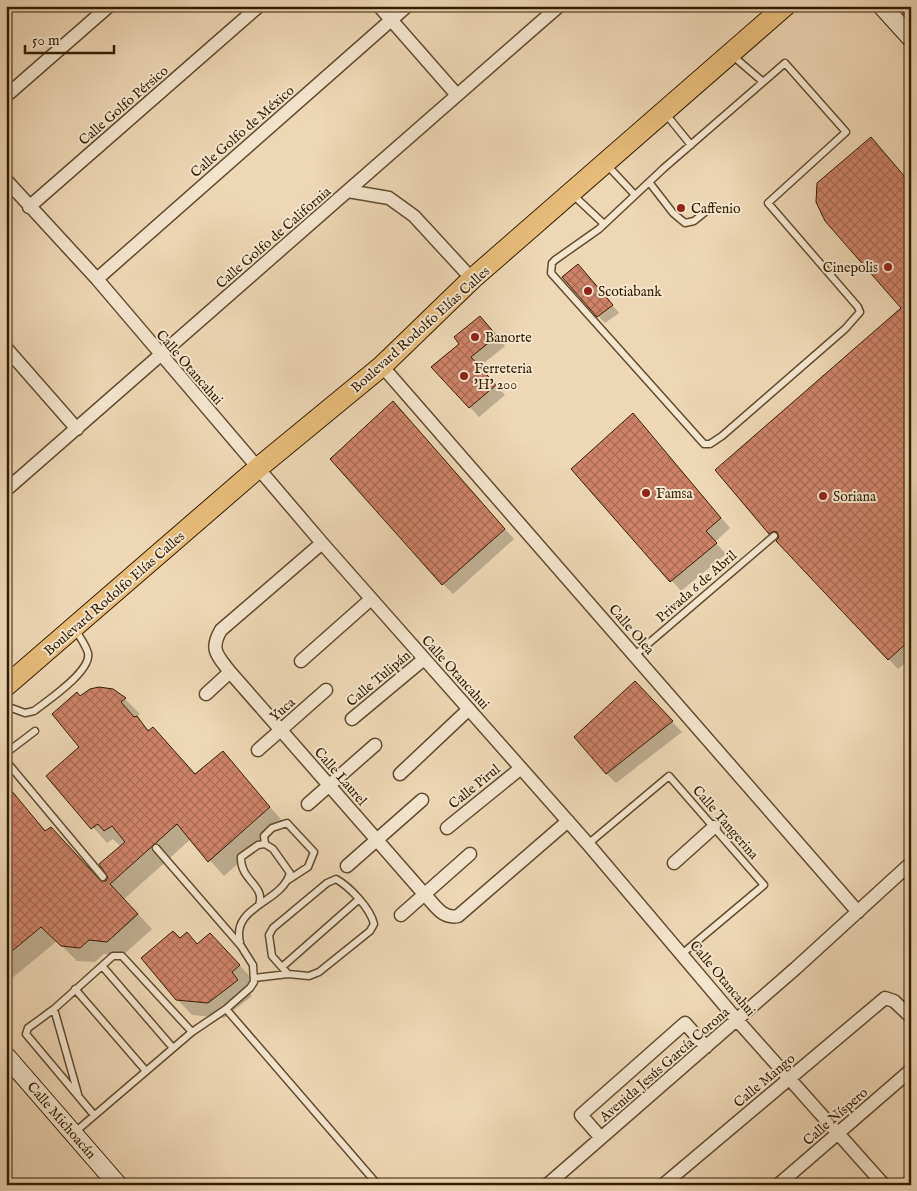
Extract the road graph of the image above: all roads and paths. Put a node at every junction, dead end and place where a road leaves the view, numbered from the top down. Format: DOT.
graph roads {
  1 [pos="109,6"];
  2 [pos="259,6"];
  3 [pos="379,6"];
  4 [pos="407,6"];
  5 [pos="559,6"];
  6 [pos="785,6"];
  7 [pos="882,6"];
  8 [pos="391,20"];
  9 [pos="911,38"];
  10 [pos="731,54"];
  11 [pos="762,81"];
  12 [pos="457,95"];
  13 [pos="6,96"];
  14 [pos="665,112"];
  15 [pos="691,145"];
  16 [pos="605,163"];
  17 [pos="6,180"];
  18 [pos="649,182"];
  19 [pos="348,191"];
  20 [pos="571,193"];
  21 [pos="635,195"];
  22 [pos="29,207"];
  23 [pos="704,213"];
  24 [pos="604,224"];
  25 [pos="97,279"];
  26 [pos="472,279"];
  27 [pos="8,353"];
  28 [pos="160,356"];
  29 [pos="382,366"];
  30 [pos="77,429"];
  31 [pos="258,468"];
  32 [pos="6,490"];
  33 [pos="774,536"];
  34 [pos="322,542"];
  35 [pos="371,598"];
  36 [pos="74,628"];
  37 [pos="635,655"];
  38 [pos="424,659"];
  39 [pos="301,661"];
  40 [pos="230,672"];
  41 [pos="6,686"];
  42 [pos="326,690"];
  43 [pos="206,694"];
  44 [pos="6,706"];
  45 [pos="469,709"];
  46 [pos="352,719"];
  47 [pos="282,729"];
  48 [pos="35,730"];
  49 [pos="375,746"];
  50 [pos="258,750"];
  51 [pos="6,753"];
  52 [pos="6,761"];
  53 [pos="520,768"];
  54 [pos="400,774"];
  55 [pos="329,786"];
  56 [pos="422,800"];
  57 [pos="308,804"];
  58 [pos="568,821"];
  59 [pos="714,827"];
  60 [pos="447,828"];
  61 [pos="377,840"];
  62 [pos="265,844"];
  63 [pos="588,844"];
  64 [pos="156,848"];
  65 [pos="470,854"];
  66 [pos="674,863"];
  67 [pos="911,864"];
  68 [pos="347,866"];
  69 [pos="103,877"];
  70 [pos="288,880"];
  71 [pos="425,895"];
  72 [pos="358,900"];
  73 [pos="259,905"];
  74 [pos="858,912"];
  75 [pos="400,915"];
  76 [pos="241,946"];
  77 [pos="683,954"];
  78 [pos="102,966"];
  79 [pos="282,967"];
  80 [pos="288,974"];
  81 [pos="254,978"];
  82 [pos="75,989"];
  83 [pos="54,1009"];
  84 [pos="226,1009"];
  85 [pos="911,1018"];
  86 [pos="737,1020"];
  87 [pos="192,1032"];
  88 [pos="706,1047"];
  89 [pos="173,1048"];
  90 [pos="6,1056"];
  91 [pos="911,1070"];
  92 [pos="146,1071"];
  93 [pos="790,1078"];
  94 [pos="78,1096"];
  95 [pos="94,1114"];
  96 [pos="74,1133"];
  97 [pos="838,1133"];
  98 [pos="601,1138"];
  99 [pos="118,1185"];
  100 [pos="378,1185"];
  101 [pos="547,1185"];
  102 [pos="663,1185"];
  103 [pos="778,1185"];
  104 [pos="884,1185"];
  1 -- 13 [label="street"];
  2 -- 22 [label="street, Calle Golfo Pérsico"];
  3 -- 8 [label="street"];
  4 -- 8 [label="street, Calle Golfo de México"];
  5 -- 12 [label="street, Calle Golfo de California"];
  6 -- 10 [label="main road, Boulevard Rodolfo Elías Calles"];
  7 -- 9 [label="main road"];
  8 -- 12 [label="street"];
  8 -- 25 [label="street, Calle Golfo de México"];
  10 -- 11 [label="lane"];
  10 -- 14 [label="main road, Boulevard Rodolfo Elías Calles"];
  11 -- 15 [label="lane"];
  11 -- 24 [label="lane"];
  12 -- 19 [label="street, Calle Golfo de California"];
  14 -- 15 [label="lane"];
  14 -- 16 [label="main road, Boulevard Rodolfo Elías Calles"];
  15 -- 18 [label="lane"];
  16 -- 20 [label="main road, Boulevard Rodolfo Elías Calles"];
  16 -- 21 [label="lane"];
  17 -- 22 [label="street, Calle Otancahui"];
  18 -- 21 [label="lane"];
  18 -- 23 [label="lane"];
  19 -- 26 [label="street"];
  19 -- 28 [label="street, Calle Golfo de California"];
  20 -- 24 [label="lane"];
  20 -- 26 [label="main road, Boulevard Rodolfo Elías Calles"];
  21 -- 24 [label="lane"];
  22 -- 25 [label="street, Calle Otancahui"];
  25 -- 28 [label="street, Calle Otancahui"];
  26 -- 29 [label="main road, Boulevard Rodolfo Elías Calles"];
  27 -- 30 [label="street"];
  28 -- 30 [label="street, Calle Golfo de California"];
  28 -- 31 [label="street, Calle Otancahui"];
  29 -- 31 [label="main road, Boulevard Rodolfo Elías Calles"];
  29 -- 37 [label="street, Calle Olea"];
  30 -- 32 [label="street, Calle Golfo de California"];
  31 -- 34 [label="street, Calle Otancahui"];
  31 -- 36 [label="main road, Boulevard Rodolfo Elías Calles"];
  33 -- 37 [label="lane, Privada 6 de Abril"];
  34 -- 35 [label="street, Calle Otancahui"];
  34 -- 40 [label="street, Calle Laurel"];
  35 -- 38 [label="street, Calle Otancahui"];
  35 -- 39 [label="street"];
  36 -- 41 [label="main road, Boulevard Rodolfo Elías Calles"];
  36 -- 44 [label="lane"];
  37 -- 74 [label="street, Calle Olea"];
  38 -- 45 [label="street, Calle Otancahui"];
  38 -- 46 [label="street, Calle Tulipán"];
  40 -- 43 [label="street"];
  40 -- 47 [label="street, Calle Laurel"];
  42 -- 47 [label="street, Yuca"];
  45 -- 53 [label="street, Calle Otancahui"];
  45 -- 54 [label="street"];
  47 -- 50 [label="street, Yuca"];
  47 -- 55 [label="street, Calle Laurel"];
  48 -- 51 [label="lane"];
  49 -- 55 [label="street"];
  52 -- 69 [label="lane"];
  53 -- 58 [label="street, Calle Otancahui"];
  53 -- 60 [label="street, Calle Pirul"];
  55 -- 57 [label="street"];
  55 -- 61 [label="street, Calle Laurel"];
  56 -- 61 [label="street"];
  58 -- 63 [label="street, Calle Otancahui"];
  58 -- 71 [label="street, Calle Laurel"];
  59 -- 63 [label="lane, Calle Tangerina"];
  59 -- 66 [label="street"];
  59 -- 77 [label="lane, Calle Tangerina"];
  61 -- 68 [label="street"];
  61 -- 71 [label="street, Calle Laurel"];
  62 -- 70 [label="lane"];
  62 -- 70 [label="lane"];
  62 -- 73 [label="lane"];
  63 -- 77 [label="street, Calle Otancahui"];
  64 -- 76 [label="lane"];
  65 -- 71 [label="street"];
  67 -- 74 [label="street, Avenida Jesús García Corona"];
  70 -- 73 [label="lane"];
  71 -- 75 [label="street"];
  72 -- 79 [label="lane"];
  72 -- 79 [label="lane"];
  72 -- 80 [label="lane"];
  73 -- 76 [label="lane"];
  74 -- 86 [label="street, Avenida Jesús García Corona"];
  76 -- 81 [label="lane"];
  77 -- 86 [label="street, Calle Otancahui"];
  78 -- 82 [label="lane"];
  78 -- 87 [label="lane"];
  78 -- 89 [label="lane"];
  79 -- 80 [label="lane"];
  80 -- 81 [label="lane"];
  81 -- 84 [label="lane"];
  82 -- 83 [label="lane"];
  82 -- 92 [label="lane"];
  83 -- 94 [label="lane"];
  83 -- 94 [label="lane"];
  84 -- 87 [label="lane"];
  84 -- 100 [label="lane"];
  85 -- 93 [label="street, Calle Mango"];
  86 -- 88 [label="street, Avenida Jesús García Corona"];
  86 -- 93 [label="street, Calle Otancahui"];
  87 -- 89 [label="lane"];
  88 -- 98 [label="street, Avenida Jesús García Corona"];
  88 -- 98 [label="street"];
  89 -- 92 [label="lane"];
  90 -- 96 [label="main road, Calle Michoacán"];
  91 -- 97 [label="street, Calle Níspero"];
  92 -- 95 [label="lane"];
  93 -- 97 [label="street, Calle Otancahui"];
  93 -- 102 [label="street, Calle Mango"];
  94 -- 95 [label="lane"];
  95 -- 96 [label="lane"];
  96 -- 99 [label="main road, Calle Michoacán"];
  97 -- 103 [label="street, Calle Níspero"];
  97 -- 104 [label="street, Calle Otancahui"];
  98 -- 101 [label="street, Avenida Jesús García Corona"];
}
